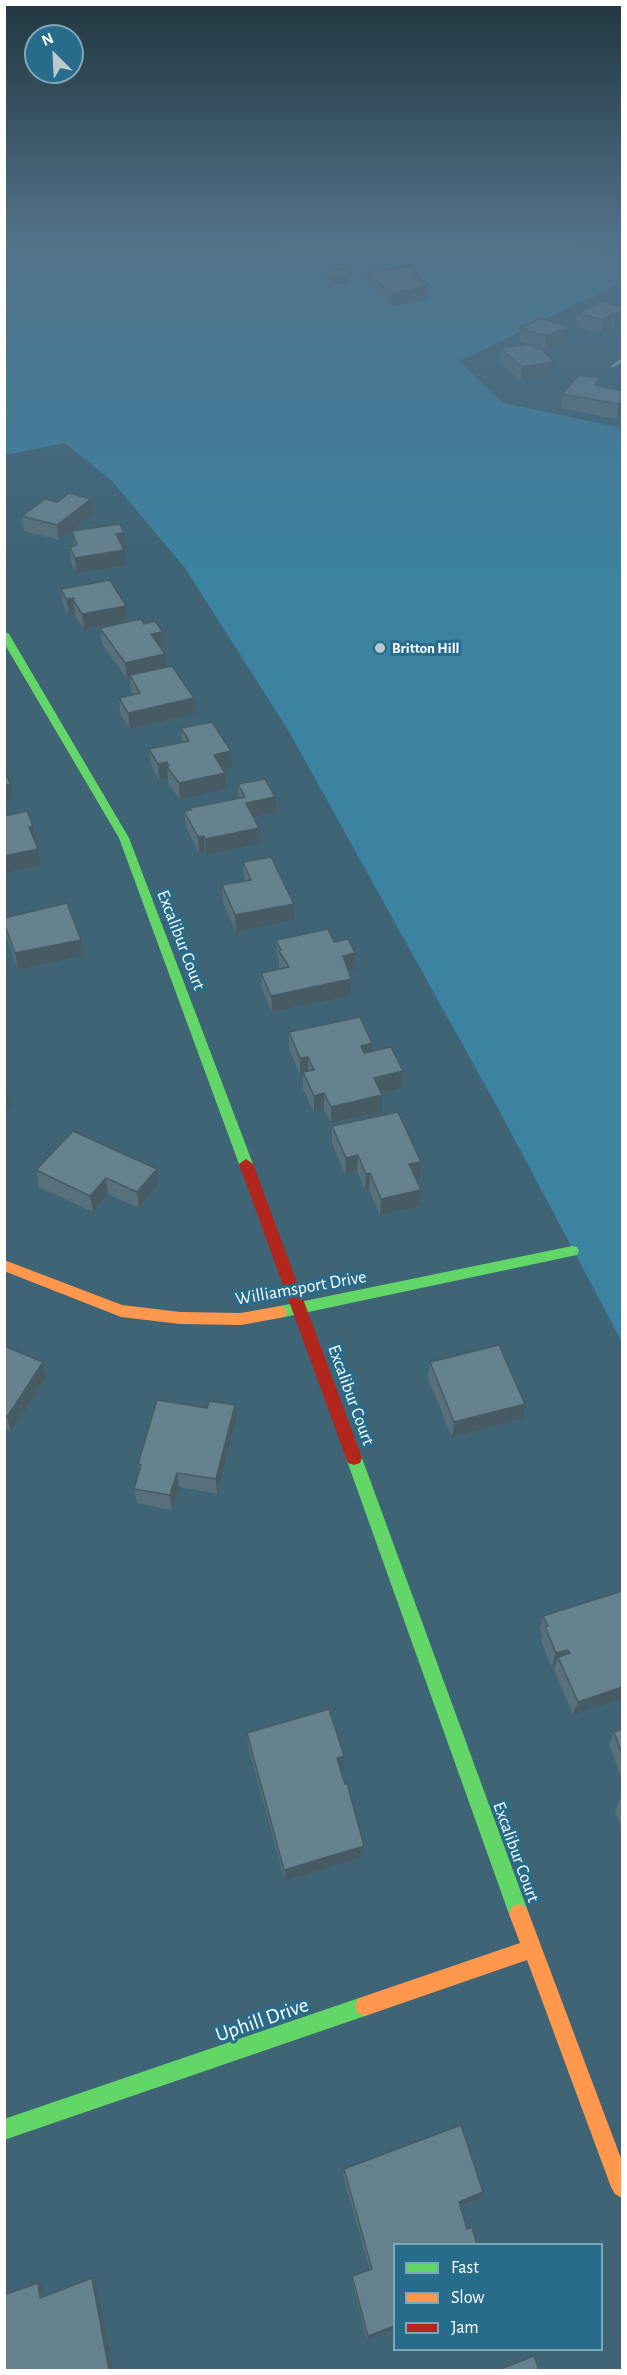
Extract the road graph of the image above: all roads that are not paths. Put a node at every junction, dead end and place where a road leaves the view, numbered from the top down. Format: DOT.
graph roads {
  1 [pos="622,360"];
  2 [pos="613,366"];
  3 [pos="4,634"];
  4 [pos="572,1251"];
  5 [pos="4,1265"];
  6 [pos="300,1309"];
  7 [pos="532,1949"];
  8 [pos="4,2130"];
  9 [pos="622,2187"];
  1 -- 2 [label="street"];
  3 -- 6 [label="street, Excalibur Court"];
  4 -- 6 [label="street, Williamsport Drive"];
  5 -- 6 [label="street, Williamsport Drive"];
  6 -- 7 [label="street, Excalibur Court"];
  7 -- 8 [label="street, Uphill Drive"];
  7 -- 9 [label="street, Excalibur Court"];
}
